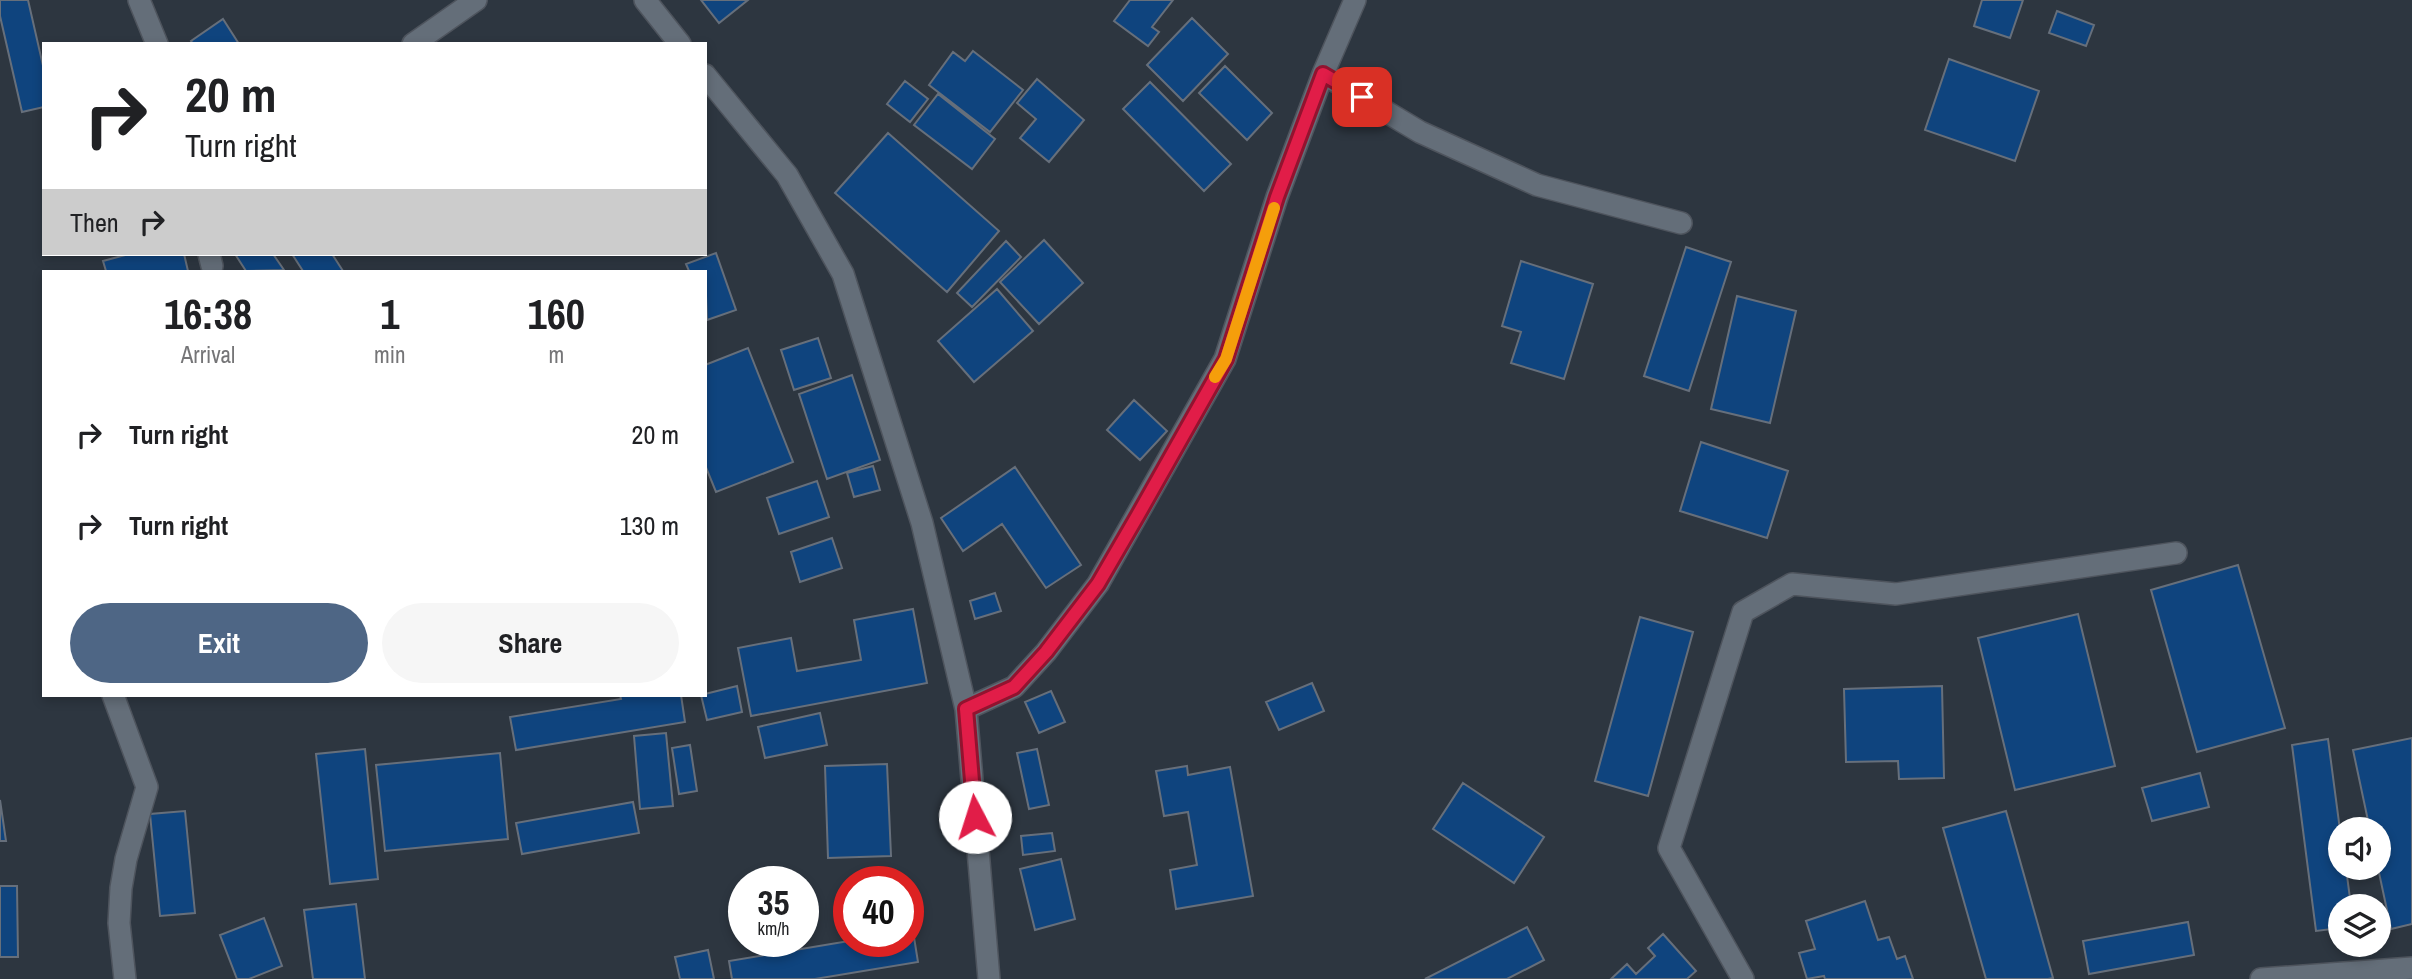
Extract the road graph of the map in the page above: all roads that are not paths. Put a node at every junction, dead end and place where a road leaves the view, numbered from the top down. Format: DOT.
graph roads {
  1 [pos="139,0"];
  2 [pos="476,0"];
  3 [pos="645,0"];
  4 [pos="1355,0"];
  5 [pos="156,42"];
  6 [pos="416,42"];
  7 [pos="678,42"];
  8 [pos="1323,74"];
  9 [pos="707,77"];
  10 [pos="1681,223"];
  11 [pos="2176,553"];
  12 [pos="114,697"];
  13 [pos="966,709"];
  14 [pos="2412,968"];
  15 [pos="125,979"];
  16 [pos="989,979"];
  17 [pos="1743,979"];
  18 [pos="2261,979"];
  1 -- 5 [label="street"];
  2 -- 6 [label="street"];
  3 -- 7 [label="street"];
  4 -- 8 [label="street"];
  8 -- 10 [label="street"];
  8 -- 13 [label="street"];
  9 -- 13 [label="street"];
  11 -- 17 [label="street"];
  12 -- 15 [label="street"];
  13 -- 16 [label="street"];
  14 -- 18 [label="street"];
}
